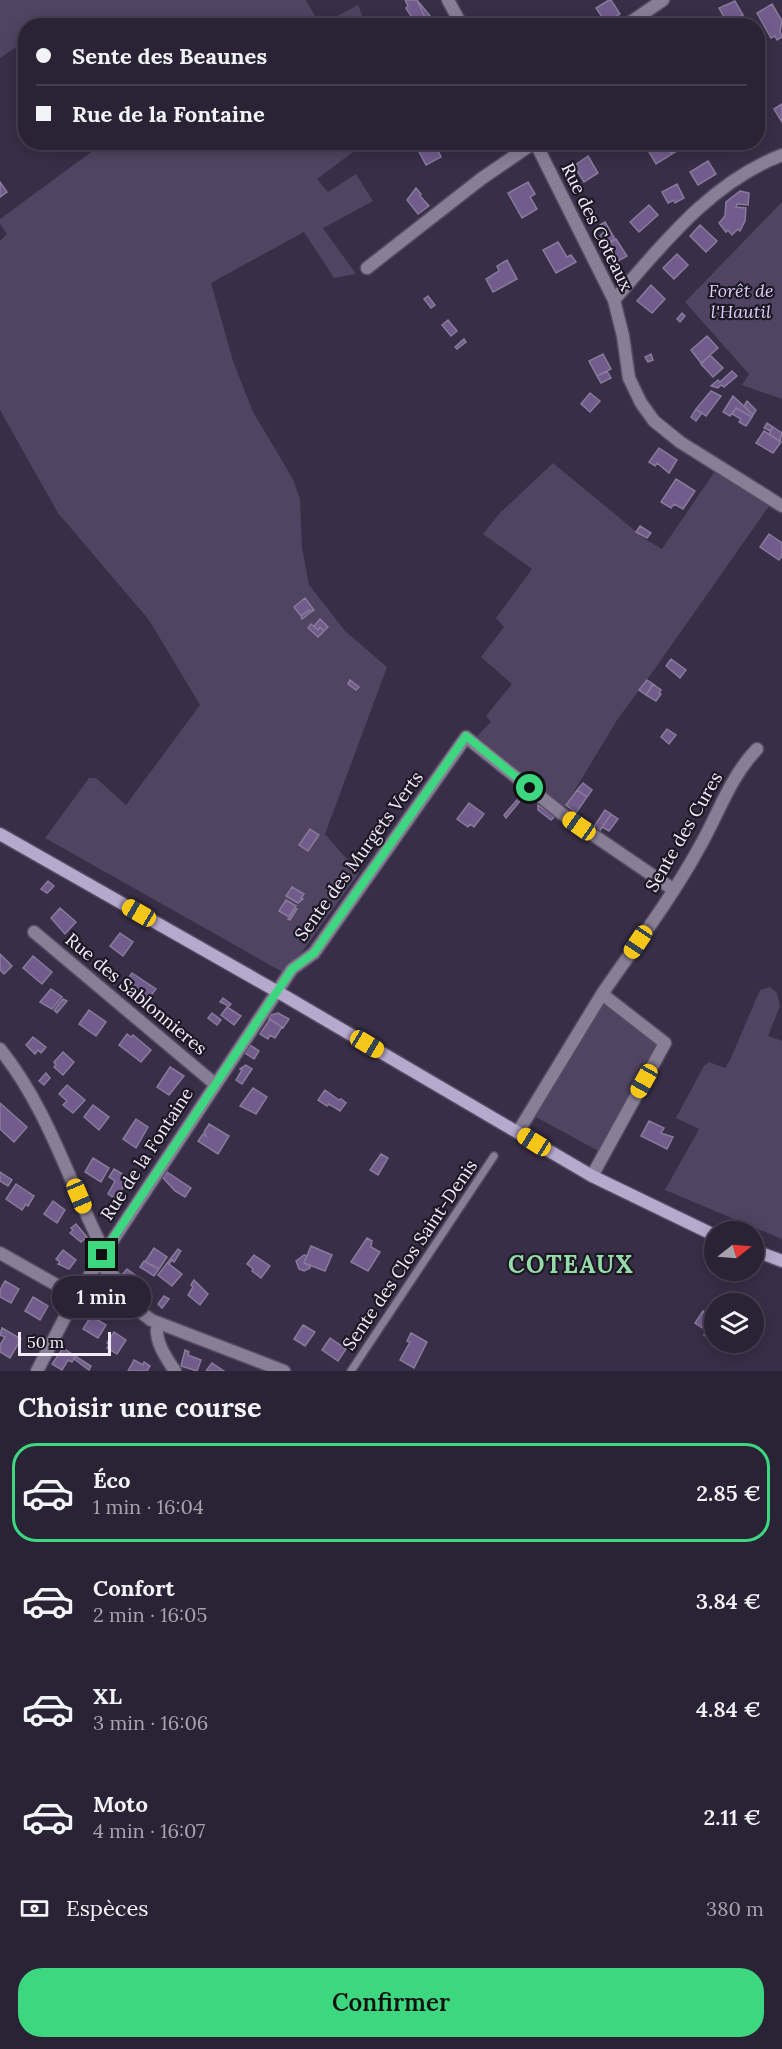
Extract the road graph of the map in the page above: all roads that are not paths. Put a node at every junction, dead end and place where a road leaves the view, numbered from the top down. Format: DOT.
graph roads {
  1 [pos="448,0"];
  2 [pos="663,0"];
  3 [pos="458,18"];
  4 [pos="637,18"];
  5 [pos="523,150"];
  6 [pos="539,150"];
  7 [pos="782,155"];
  8 [pos="367,268"];
  9 [pos="614,300"];
  10 [pos="782,506"];
  11 [pos="757,749"];
  12 [pos="0,834"];
  13 [pos="674,890"];
  14 [pos="34,932"];
  15 [pos="278,992"];
  16 [pos="602,994"];
  17 [pos="0,1049"];
  18 [pos="214,1084"];
  19 [pos="518,1132"];
  20 [pos="494,1156"];
  21 [pos="592,1176"];
  22 [pos="704,1230"];
  23 [pos="107,1248"];
  24 [pos="0,1253"];
  25 [pos="764,1254"];
  26 [pos="782,1261"];
  27 [pos="97,1263"];
  28 [pos="77,1294"];
  29 [pos="133,1306"];
  30 [pos="158,1323"];
  31 [pos="37,1371"];
  32 [pos="175,1371"];
  33 [pos="284,1371"];
  34 [pos="351,1371"];
  1 -- 3 [label="street"];
  2 -- 4 [label="street"];
  5 -- 8 [label="street"];
  6 -- 9 [label="street, Rue des Coteaux"];
  7 -- 9 [label="street"];
  9 -- 10 [label="street, Rue des Coteaux"];
  11 -- 13 [label="street, Sente des Cures"];
  12 -- 15 [label="main road"];
  13 -- 15 [label="street, Sente des Murgets Verts"];
  13 -- 16 [label="street, Sente des Cures"];
  14 -- 18 [label="street, Rue des Sablonnieres"];
  15 -- 18 [label="street, Rue de la Fontaine"];
  15 -- 19 [label="main road"];
  16 -- 19 [label="street, Sente des Cures"];
  16 -- 21 [label="street"];
  17 -- 23 [label="street"];
  18 -- 23 [label="street, Rue de la Fontaine"];
  19 -- 21 [label="main road"];
  20 -- 34 [label="lane, Sente des Clos Saint-Denis"];
  21 -- 22 [label="main road"];
  23 -- 27 [label="street, Rue de la Fontaine"];
  24 -- 28 [label="street"];
  25 -- 26 [label="main road"];
  27 -- 28 [label="street, Rue de la Fontaine"];
  27 -- 29 [label="street"];
  28 -- 29 [label="street"];
  28 -- 31 [label="street, Rue de la Fontaine"];
  29 -- 30 [label="street"];
  30 -- 32 [label="street"];
  30 -- 33 [label="street"];
}
